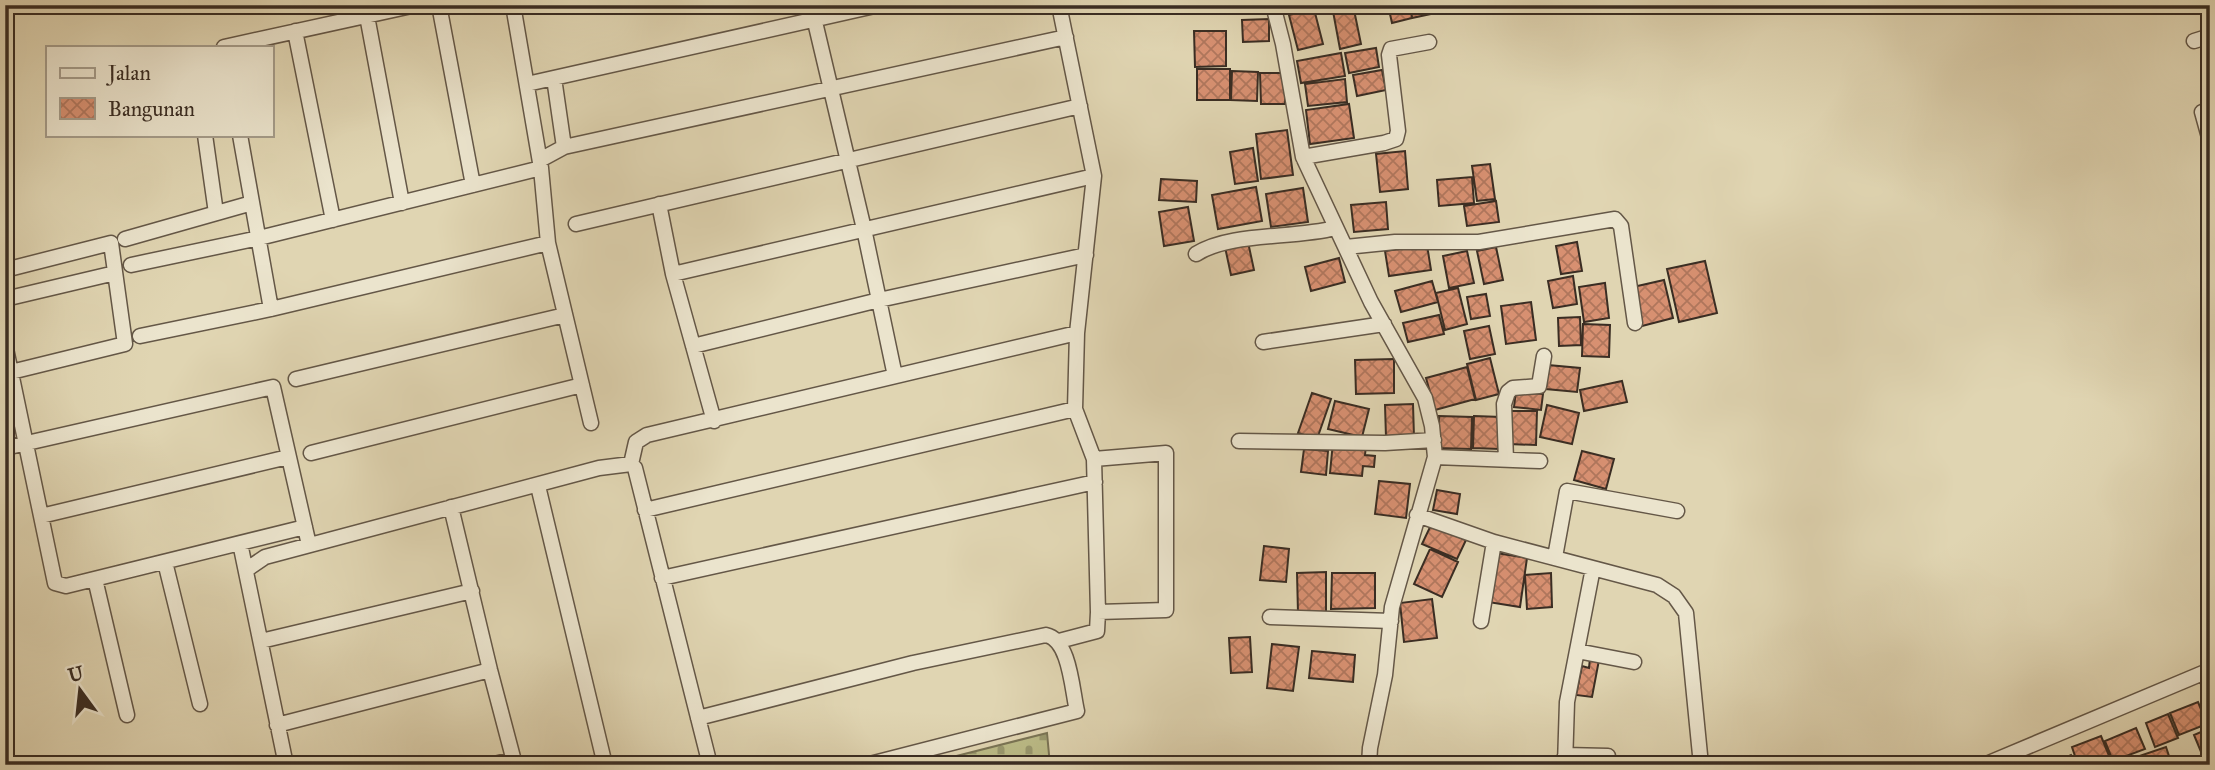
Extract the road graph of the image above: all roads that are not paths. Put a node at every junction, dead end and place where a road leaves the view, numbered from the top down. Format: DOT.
graph roads {
  1 [pos="416,5"];
  2 [pos="439,5"];
  3 [pos="513,5"];
  4 [pos="880,5"];
  5 [pos="1059,5"];
  6 [pos="1273,5"];
  7 [pos="813,13"];
  8 [pos="367,16"];
  9 [pos="295,31"];
  10 [pos="2210,36"];
  11 [pos="1066,37"];
  12 [pos="1429,41"];
  13 [pos="2194,41"];
  14 [pos="228,46"];
  15 [pos="554,78"];
  16 [pos="527,84"];
  17 [pos="830,89"];
  18 [pos="1080,106"];
  19 [pos="2210,110"];
  20 [pos="205,136"];
  21 [pos="240,136"];
  22 [pos="2210,141"];
  23 [pos="564,147"];
  24 [pos="1303,157"];
  25 [pos="848,160"];
  26 [pos="540,164"];
  27 [pos="1094,176"];
  28 [pos="473,185"];
  29 [pos="252,203"];
  30 [pos="402,203"];
  31 [pos="659,204"];
  32 [pos="216,213"];
  33 [pos="332,220"];
  34 [pos="576,223"];
  35 [pos="1335,228"];
  36 [pos="864,229"];
  37 [pos="259,238"];
  38 [pos="125,239"];
  39 [pos="548,243"];
  40 [pos="1346,247"];
  41 [pos="1196,254"];
  42 [pos="1086,255"];
  43 [pos="131,265"];
  44 [pos="5,270"];
  45 [pos="115,273"];
  46 [pos="673,274"];
  47 [pos="5,299"];
  48 [pos="879,300"];
  49 [pos="271,309"];
  50 [pos="565,315"];
  51 [pos="1635,323"];
  52 [pos="1384,324"];
  53 [pos="1077,333"];
  54 [pos="140,336"];
  55 [pos="1263,342"];
  56 [pos="5,344"];
  57 [pos="693,346"];
  58 [pos="1544,356"];
  59 [pos="11,372"];
  60 [pos="895,376"];
  61 [pos="296,379"];
  62 [pos="582,385"];
  63 [pos="1075,409"];
  64 [pos="714,421"];
  65 [pos="591,423"];
  66 [pos="1434,440"];
  67 [pos="1238,441"];
  68 [pos="26,445"];
  69 [pos="5,448"];
  70 [pos="311,453"];
  71 [pos="288,457"];
  72 [pos="1435,457"];
  73 [pos="1094,459"];
  74 [pos="1506,460"];
  75 [pos="1540,461"];
  76 [pos="631,464"];
  77 [pos="1095,482"];
  78 [pos="538,485"];
  79 [pos="451,507"];
  80 [pos="645,510"];
  81 [pos="1676,511"];
  82 [pos="1418,515"];
  83 [pos="41,516"];
  84 [pos="305,527"];
  85 [pos="1494,541"];
  86 [pos="240,543"];
  87 [pos="309,545"];
  88 [pos="1555,557"];
  89 [pos="165,562"];
  90 [pos="1593,568"];
  91 [pos="246,570"];
  92 [pos="662,578"];
  93 [pos="95,579"];
  94 [pos="472,592"];
  95 [pos="1098,612"];
  96 [pos="1270,617"];
  97 [pos="1391,621"];
  98 [pos="1481,621"];
  99 [pos="261,641"];
  100 [pos="1059,641"];
  101 [pos="1577,651"];
  102 [pos="1634,662"];
  103 [pos="489,670"];
  104 [pos="2208,676"];
  105 [pos="200,704"];
  106 [pos="127,715"];
  107 [pos="698,718"];
  108 [pos="277,725"];
  109 [pos="1608,756"];
  110 [pos="1565,760"];
  111 [pos="515,762"];
  112 [pos="286,765"];
  113 [pos="491,765"];
  114 [pos="605,765"];
  115 [pos="710,765"];
  116 [pos="866,765"];
  117 [pos="1086,765"];
  118 [pos="1356,765"];
  119 [pos="1369,765"];
  120 [pos="1701,765"];
  121 [pos="1984,765"];
  1 -- 8 [label="street"];
  2 -- 28 [label="street"];
  3 -- 16 [label="street"];
  4 -- 7 [label="street"];
  5 -- 11 [label="street"];
  6 -- 24 [label="street"];
  7 -- 15 [label="street"];
  7 -- 17 [label="street"];
  8 -- 9 [label="street"];
  8 -- 30 [label="street"];
  9 -- 14 [label="street"];
  9 -- 33 [label="street"];
  10 -- 13 [label="street"];
  11 -- 17 [label="street"];
  11 -- 18 [label="street"];
  12 -- 24 [label="street"];
  15 -- 16 [label="street"];
  15 -- 23 [label="street"];
  16 -- 26 [label="street"];
  17 -- 23 [label="street"];
  17 -- 25 [label="street"];
  18 -- 25 [label="street"];
  18 -- 27 [label="street"];
  19 -- 22 [label="street"];
  20 -- 32 [label="street"];
  21 -- 29 [label="street"];
  23 -- 26 [label="street"];
  24 -- 35 [label="street"];
  25 -- 31 [label="street"];
  25 -- 36 [label="street"];
  26 -- 28 [label="street"];
  26 -- 39 [label="street"];
  27 -- 36 [label="street"];
  27 -- 42 [label="street"];
  28 -- 30 [label="street"];
  29 -- 32 [label="street"];
  29 -- 37 [label="street"];
  30 -- 33 [label="street"];
  31 -- 34 [label="street"];
  31 -- 46 [label="street"];
  32 -- 38 [label="street"];
  33 -- 37 [label="street"];
  35 -- 40 [label="street"];
  35 -- 41 [label="street"];
  36 -- 46 [label="street"];
  36 -- 48 [label="street"];
  37 -- 43 [label="street"];
  37 -- 49 [label="street"];
  39 -- 49 [label="street"];
  39 -- 50 [label="street"];
  40 -- 51 [label="street"];
  40 -- 52 [label="street"];
  42 -- 48 [label="street"];
  42 -- 53 [label="street"];
  44 -- 45 [label="street"];
  45 -- 47 [label="street"];
  45 -- 59 [label="street"];
  46 -- 57 [label="street"];
  48 -- 57 [label="street"];
  48 -- 60 [label="street"];
  49 -- 54 [label="street"];
  50 -- 61 [label="street"];
  50 -- 62 [label="street"];
  52 -- 55 [label="street"];
  52 -- 66 [label="street"];
  53 -- 60 [label="street"];
  53 -- 63 [label="street"];
  56 -- 59 [label="street"];
  57 -- 64 [label="street"];
  58 -- 74 [label="street"];
  59 -- 68 [label="street"];
  60 -- 64 [label="street"];
  62 -- 65 [label="street"];
  62 -- 70 [label="street"];
  63 -- 73 [label="street"];
  63 -- 80 [label="street"];
  64 -- 76 [label="street"];
  66 -- 67 [label="street"];
  66 -- 72 [label="street"];
  68 -- 69 [label="street"];
  68 -- 71 [label="street"];
  68 -- 83 [label="street"];
  71 -- 83 [label="street"];
  71 -- 84 [label="street"];
  72 -- 74 [label="street"];
  72 -- 82 [label="street"];
  73 -- 77 [label="street"];
  73 -- 95 [label="street"];
  74 -- 75 [label="street"];
  76 -- 78 [label="street"];
  76 -- 80 [label="street"];
  77 -- 92 [label="street"];
  77 -- 95 [label="street"];
  78 -- 79 [label="street"];
  78 -- 114 [label="street"];
  79 -- 87 [label="street"];
  79 -- 94 [label="street"];
  80 -- 92 [label="street"];
  81 -- 88 [label="street"];
  82 -- 85 [label="street"];
  82 -- 97 [label="street"];
  83 -- 93 [label="street"];
  84 -- 86 [label="street"];
  84 -- 87 [label="street"];
  85 -- 88 [label="street"];
  85 -- 98 [label="street"];
  86 -- 89 [label="street"];
  86 -- 91 [label="street"];
  87 -- 91 [label="street"];
  88 -- 90 [label="street"];
  89 -- 93 [label="street"];
  89 -- 105 [label="street"];
  90 -- 101 [label="street"];
  90 -- 120 [label="street"];
  91 -- 99 [label="street"];
  92 -- 107 [label="street"];
  93 -- 106 [label="street"];
  94 -- 99 [label="street"];
  94 -- 103 [label="street"];
  95 -- 100 [label="street"];
  96 -- 97 [label="street"];
  97 -- 119 [label="street"];
  99 -- 108 [label="street"];
  100 -- 107 [label="street"];
  100 -- 116 [label="street"];
  101 -- 102 [label="street"];
  101 -- 110 [label="street"];
  103 -- 108 [label="street"];
  103 -- 111 [label="street"];
  104 -- 121 [label="street"];
  107 -- 115 [label="street"];
  108 -- 112 [label="street"];
  109 -- 110 [label="street"];
  111 -- 113 [label="street"];
  117 -- 118 [label="street"];
}
